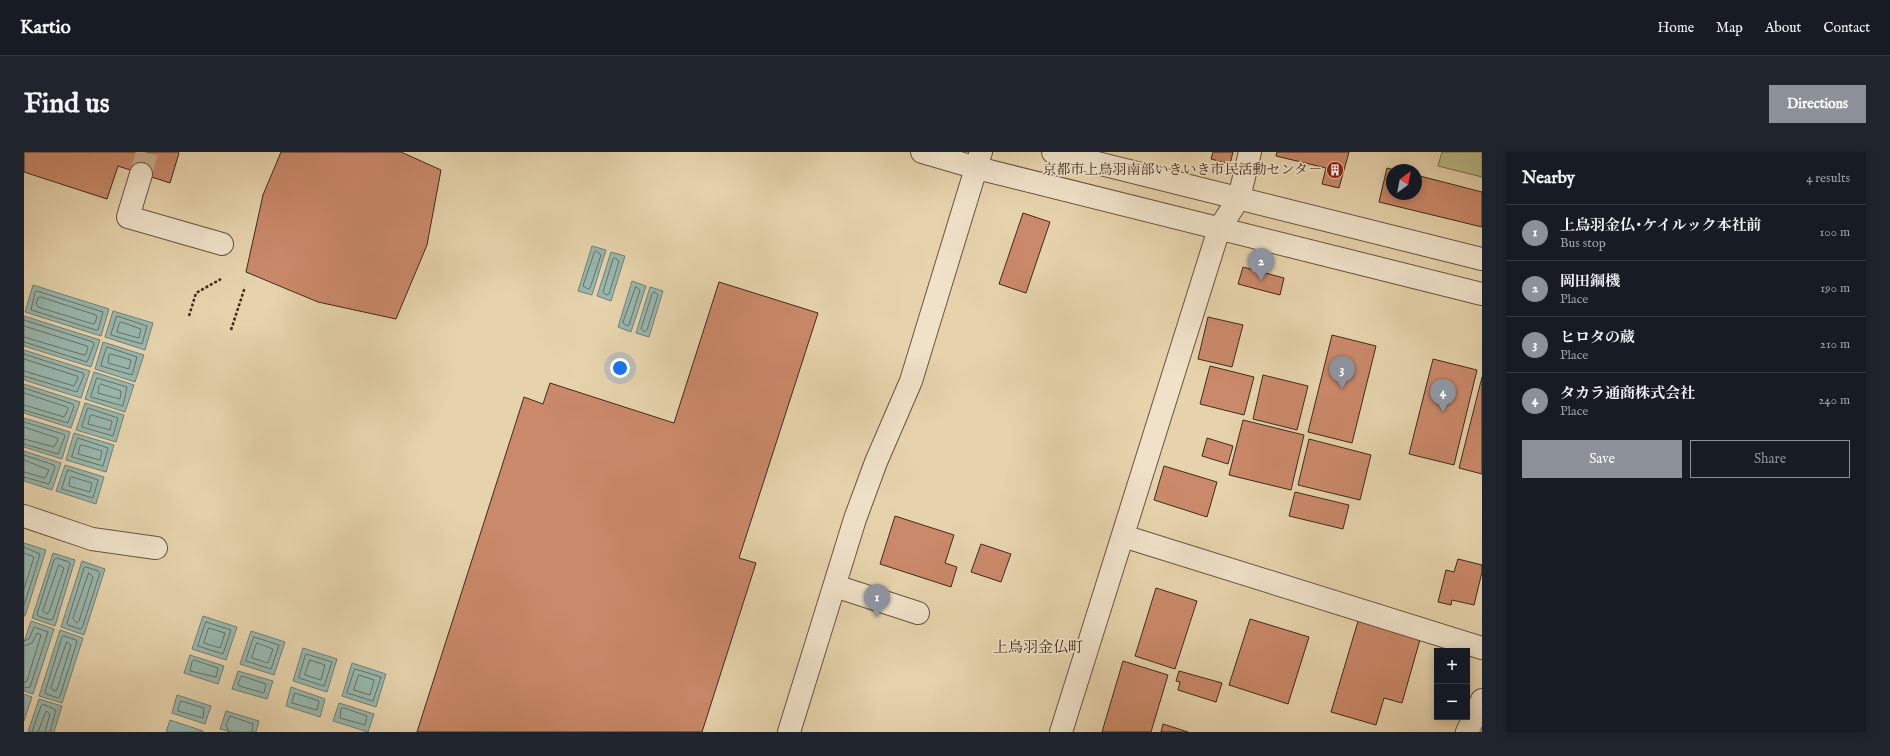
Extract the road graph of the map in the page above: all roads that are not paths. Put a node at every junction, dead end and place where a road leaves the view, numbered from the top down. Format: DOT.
graph roads {
  1 [pos="922,152"];
  2 [pos="1053,152"];
  3 [pos="1250,152"];
  4 [pos="979,160"];
  5 [pos="141,174"];
  6 [pos="1239,198"];
  7 [pos="1219,229"];
  8 [pos="222,244"];
  9 [pos="1482,259"];
  10 [pos="1482,294"];
  11 [pos="24,516"];
  12 [pos="1122,536"];
  13 [pos="156,548"];
  14 [pos="834,586"];
  15 [pos="918,613"];
  16 [pos="1482,648"];
  17 [pos="1482,700"];
  18 [pos="789,732"];
  19 [pos="1061,732"];
  20 [pos="1467,732"];
  1 -- 4 [label="street"];
  2 -- 6 [label="street"];
  3 -- 6 [label="street"];
  4 -- 7 [label="street"];
  4 -- 14 [label="street"];
  5 -- 8 [label="street"];
  6 -- 7 [label="street"];
  6 -- 9 [label="street"];
  7 -- 10 [label="street"];
  7 -- 12 [label="street"];
  11 -- 13 [label="street"];
  12 -- 16 [label="street"];
  12 -- 19 [label="street"];
  14 -- 15 [label="street"];
  14 -- 18 [label="street"];
  17 -- 20 [label="street"];
}
